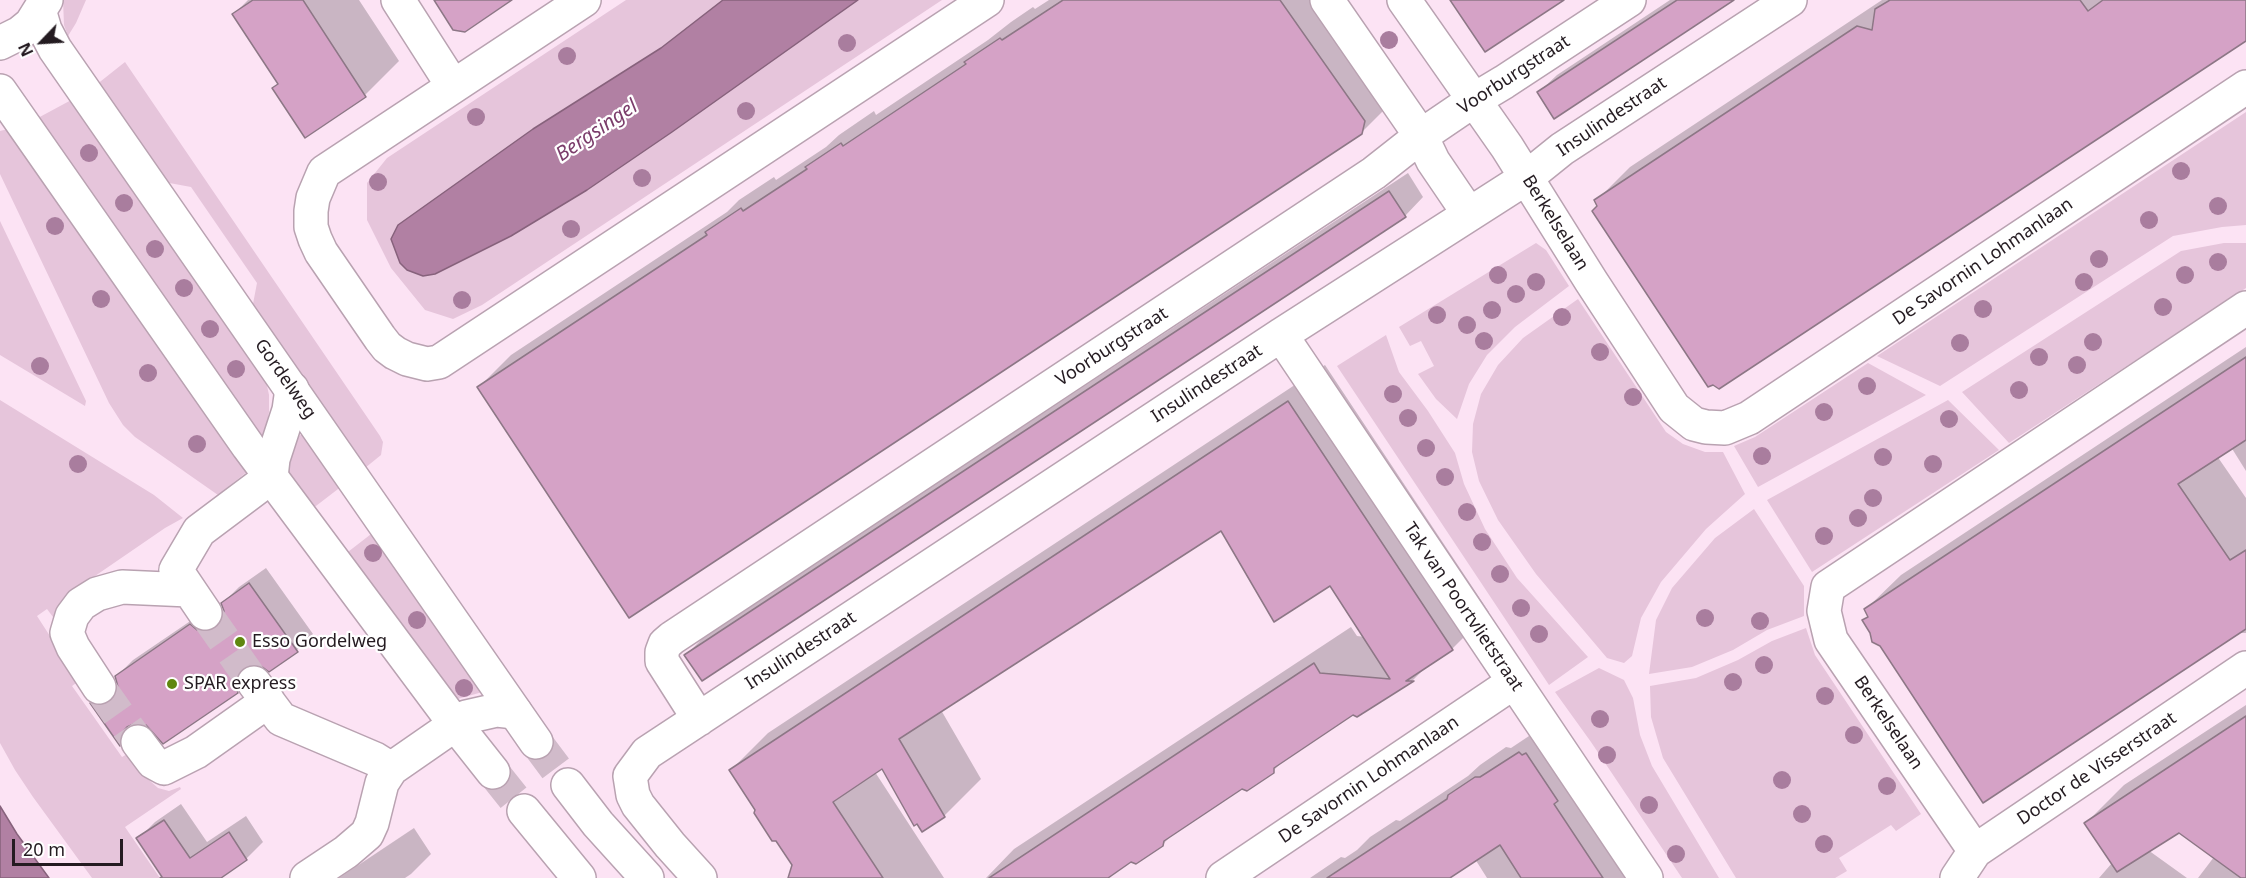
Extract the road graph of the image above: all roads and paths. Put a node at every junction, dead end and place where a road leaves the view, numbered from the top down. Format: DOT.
graph roads {
  1 [pos="398,0"];
  2 [pos="584,0"];
  3 [pos="987,0"];
  4 [pos="1327,0"];
  5 [pos="1404,0"];
  6 [pos="1629,0"];
  7 [pos="1790,0"];
  8 [pos="43,6"];
  9 [pos="0,43"];
  10 [pos="453,86"];
  11 [pos="2246,87"];
  12 [pos="0,91"];
  13 [pos="1474,100"];
  14 [pos="1421,136"];
  15 [pos="1526,178"];
  16 [pos="1469,214"];
  17 [pos="2246,308"];
  18 [pos="1281,335"];
  19 [pos="292,389"];
  20 [pos="1717,428"];
  21 [pos="271,477"];
  22 [pos="2246,668"];
  23 [pos="1514,682"];
  24 [pos="99,687"];
  25 [pos="515,712"];
  26 [pos="699,719"];
  27 [pos="455,724"];
  28 [pos="138,742"];
  29 [pos="536,742"];
  30 [pos="391,769"];
  31 [pos="493,772"];
  32 [pos="568,784"];
  33 [pos="524,811"];
  34 [pos="1975,851"];
  35 [pos="307,878"];
  36 [pos="579,878"];
  37 [pos="647,878"];
  38 [pos="700,878"];
  39 [pos="1223,878"];
  40 [pos="1646,878"];
  41 [pos="1957,878"];
  1 -- 10 [label="street"];
  2 -- 10 [label="street"];
  3 -- 10 [label="street"];
  4 -- 14 [label="street"];
  5 -- 13 [label="street, Berkelselaan"];
  6 -- 13 [label="street, Voorburgstraat"];
  7 -- 15 [label="street, Insulindestraat"];
  8 -- 9 [label="street"];
  8 -- 19 [label="street, Gordelweg"];
  11 -- 20 [label="street, De Savornin Lohmanlaan"];
  12 -- 21 [label="street"];
  13 -- 14 [label="street, Voorburgstraat"];
  13 -- 15 [label="street, Berkelselaan"];
  14 -- 16 [label="street"];
  14 -- 26 [label="street, Voorburgstraat"];
  15 -- 16 [label="street, Insulindestraat"];
  15 -- 20 [label="street, Berkelselaan"];
  16 -- 18 [label="street, Insulindestraat"];
  17 -- 34 [label="street, Berkelselaan"];
  18 -- 23 [label="street, Tak van Poortvlietstraat"];
  18 -- 26 [label="street, Insulindestraat"];
  19 -- 21 [label="street"];
  19 -- 25 [label="street, Gordelweg"];
  21 -- 24 [label="street"];
  21 -- 27 [label="street"];
  22 -- 34 [label="street, Doctor de Visserstraat"];
  23 -- 39 [label="street, De Savornin Lohmanlaan"];
  23 -- 40 [label="street, Tak van Poortvlietstraat"];
  25 -- 27 [label="street"];
  25 -- 29 [label="street, Gordelweg"];
  26 -- 38 [label="street, Insulindestraat"];
  27 -- 30 [label="street"];
  27 -- 31 [label="street"];
  28 -- 30 [label="street"];
  30 -- 35 [label="street"];
  32 -- 37 [label="street"];
  33 -- 36 [label="street"];
  34 -- 41 [label="street, Doctor de Visserstraat"];
}
